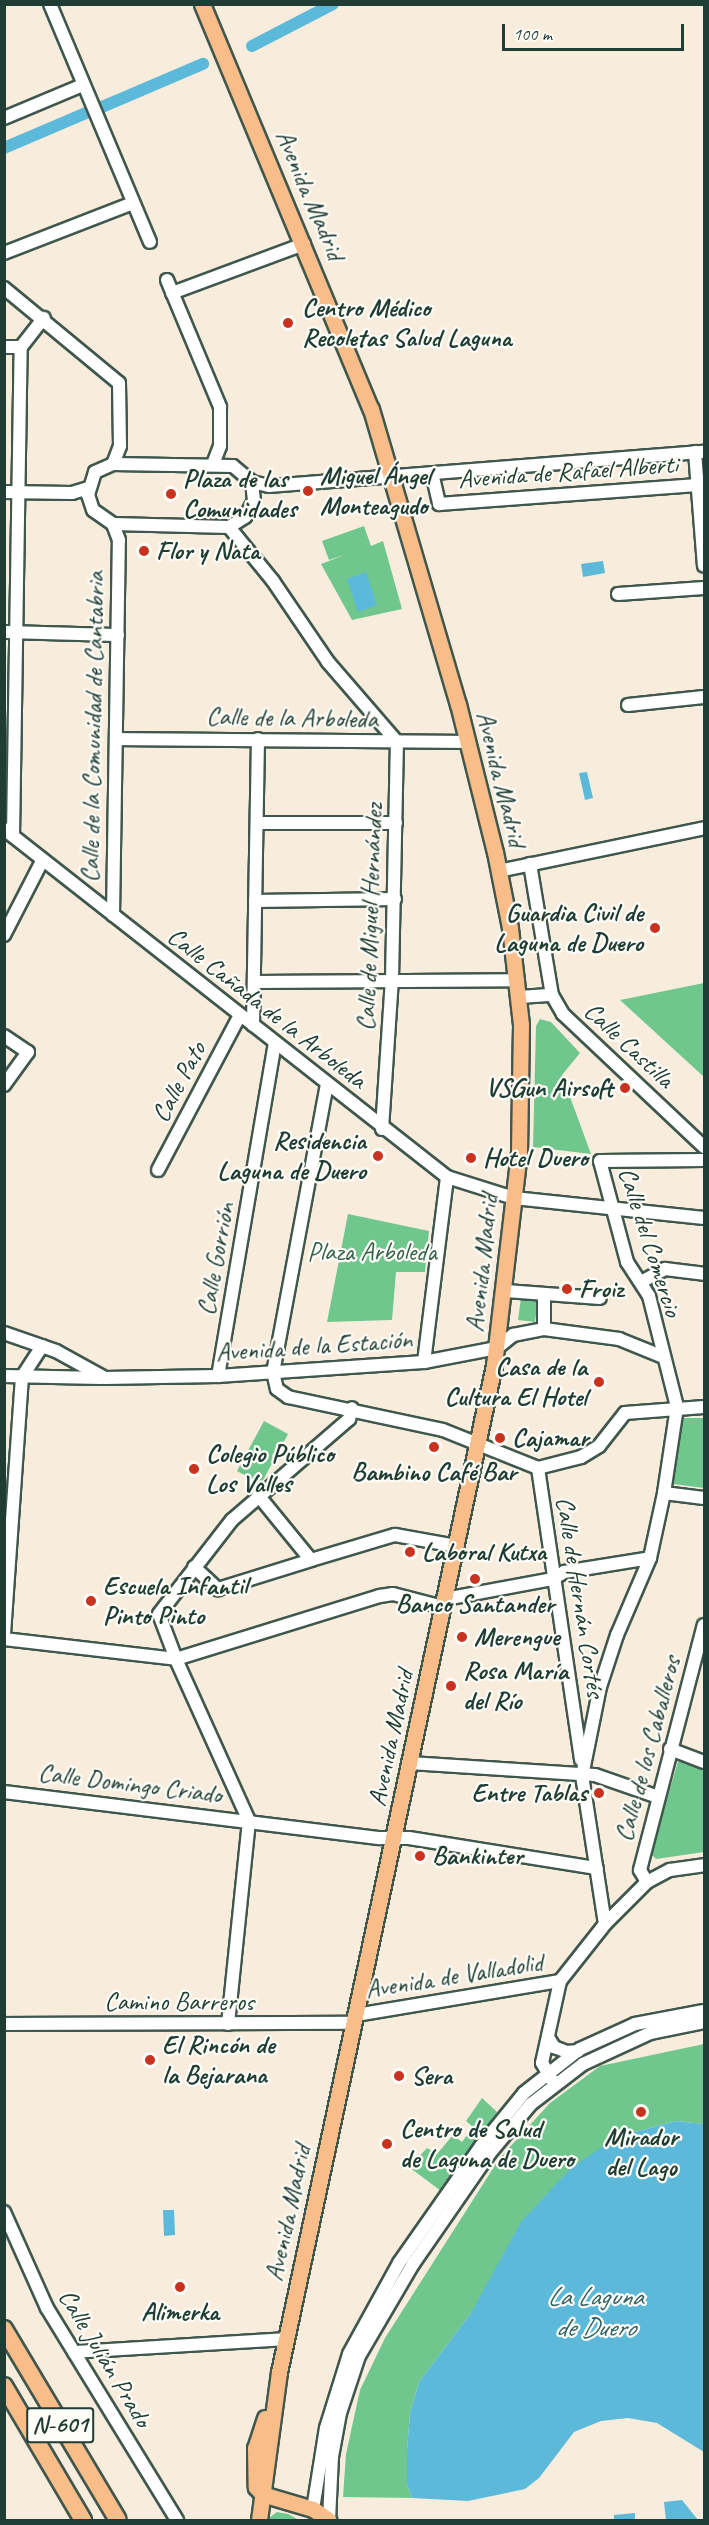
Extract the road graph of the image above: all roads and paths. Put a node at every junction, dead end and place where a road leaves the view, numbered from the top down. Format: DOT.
graph roads {
  1 [pos="50,4"];
  2 [pos="202,4"];
  3 [pos="83,85"];
  4 [pos="4,118"];
  5 [pos="133,203"];
  6 [pos="150,242"];
  7 [pos="304,244"];
  8 [pos="4,253"];
  9 [pos="4,288"];
  10 [pos="44,318"];
  11 [pos="4,347"];
  12 [pos="21,347"];
  13 [pos="220,446"];
  14 [pos="700,452"];
  15 [pos="119,463"];
  16 [pos="213,464"];
  17 [pos="226,465"];
  18 [pos="432,473"];
  19 [pos="391,476"];
  20 [pos="252,482"];
  21 [pos="698,484"];
  22 [pos="269,486"];
  23 [pos="88,488"];
  24 [pos="4,492"];
  25 [pos="18,492"];
  26 [pos="72,493"];
  27 [pos="254,495"];
  28 [pos="89,501"];
  29 [pos="119,525"];
  30 [pos="234,525"];
  31 [pos="705,566"];
  32 [pos="705,588"];
  33 [pos="618,594"];
  34 [pos="11,632"];
  35 [pos="118,635"];
  36 [pos="705,698"];
  37 [pos="628,705"];
  38 [pos="116,739"];
  39 [pos="258,739"];
  40 [pos="397,742"];
  41 [pos="467,742"];
  42 [pos="257,823"];
  43 [pos="396,823"];
  44 [pos="705,828"];
  45 [pos="9,833"];
  46 [pos="42,861"];
  47 [pos="530,864"];
  48 [pos="499,870"];
  49 [pos="395,900"];
  50 [pos="255,901"];
  51 [pos="113,915"];
  52 [pos="4,934"];
  53 [pos="392,979"];
  54 [pos="518,980"];
  55 [pos="254,982"];
  56 [pos="552,995"];
  57 [pos="520,998"];
  58 [pos="240,1015"];
  59 [pos="253,1025"];
  60 [pos="4,1035"];
  61 [pos="275,1043"];
  62 [pos="327,1084"];
  63 [pos="4,1085"];
  64 [pos="382,1129"];
  65 [pos="705,1147"];
  66 [pos="705,1160"];
  67 [pos="158,1170"];
  68 [pos="447,1177"];
  69 [pos="513,1198"];
  70 [pos="611,1208"];
  71 [pos="705,1218"];
  72 [pos="705,1274"];
  73 [pos="643,1281"];
  74 [pos="506,1291"];
  75 [pos="544,1295"];
  76 [pos="600,1298"];
  77 [pos="544,1329"];
  78 [pos="4,1333"];
  79 [pos="42,1346"];
  80 [pos="497,1348"];
  81 [pos="661,1356"];
  82 [pos="424,1362"];
  83 [pos="273,1372"];
  84 [pos="218,1376"];
  85 [pos="4,1377"];
  86 [pos="22,1377"];
  87 [pos="105,1378"];
  88 [pos="677,1407"];
  89 [pos="705,1407"];
  90 [pos="352,1408"];
  91 [pos="478,1444"];
  92 [pos="538,1468"];
  93 [pos="664,1493"];
  94 [pos="258,1495"];
  95 [pos="705,1498"];
  96 [pos="456,1546"];
  97 [pos="650,1558"];
  98 [pos="311,1560"];
  99 [pos="194,1567"];
  100 [pos="553,1579"];
  101 [pos="444,1603"];
  102 [pos="705,1625"];
  103 [pos="4,1634"];
  104 [pos="4,1640"];
  105 [pos="176,1659"];
  106 [pos="583,1732"];
  107 [pos="670,1749"];
  108 [pos="705,1762"];
  109 [pos="410,1763"];
  110 [pos="582,1776"];
  111 [pos="4,1792"];
  112 [pos="658,1797"];
  113 [pos="249,1821"];
  114 [pos="394,1837"];
  115 [pos="705,1865"];
  116 [pos="597,1868"];
  117 [pos="646,1882"];
  118 [pos="605,1924"];
  119 [pos="560,1981"];
  120 [pos="705,2011"];
  121 [pos="355,2019"];
  122 [pos="705,2022"];
  123 [pos="4,2024"];
  124 [pos="228,2024"];
  125 [pos="548,2037"];
  126 [pos="578,2050"];
  127 [pos="550,2079"];
  128 [pos="4,2212"];
  129 [pos="4,2329"];
  130 [pos="286,2339"];
  131 [pos="74,2352"];
  132 [pos="4,2386"];
  133 [pos="262,2494"];
  134 [pos="314,2515"];
  135 [pos="83,2520"];
  136 [pos="118,2520"];
  137 [pos="177,2520"];
  138 [pos="259,2520"];
  139 [pos="329,2520"];
  1 -- 3 [label="street"];
  2 -- 7 [label="main road, Avenida Madrid"];
  3 -- 4 [label="street"];
  3 -- 5 [label="street"];
  5 -- 6 [label="street"];
  5 -- 8 [label="street"];
  7 -- 13 [label="street"];
  7 -- 19 [label="main road, Avenida Madrid"];
  9 -- 10 [label="street"];
  10 -- 12 [label="street"];
  10 -- 15 [label="street"];
  11 -- 12 [label="street"];
  12 -- 25 [label="street"];
  13 -- 16 [label="street"];
  13 -- 17 [label="street"];
  14 -- 18 [label="street, Avenida de Rafael Alberti"];
  14 -- 21 [label="street"];
  15 -- 16 [label="street"];
  15 -- 23 [label="street"];
  16 -- 17 [label="street"];
  17 -- 20 [label="street"];
  18 -- 19 [label="street, Avenida de Rafael Alberti"];
  18 -- 21 [label="street, Avenida de Rafael Alberti"];
  19 -- 22 [label="street, Avenida de Rafael Alberti"];
  19 -- 41 [label="main road, Avenida Madrid"];
  20 -- 22 [label="street"];
  20 -- 27 [label="street"];
  21 -- 31 [label="street"];
  22 -- 27 [label="street"];
  23 -- 26 [label="street"];
  23 -- 28 [label="street"];
  24 -- 25 [label="street"];
  25 -- 26 [label="street"];
  25 -- 34 [label="street"];
  26 -- 28 [label="street"];
  27 -- 30 [label="street"];
  28 -- 29 [label="street"];
  29 -- 30 [label="street"];
  29 -- 35 [label="street, Calle de la Comunidad de Cantabria"];
  30 -- 40 [label="street"];
  32 -- 33 [label="street"];
  34 -- 35 [label="street"];
  34 -- 45 [label="street"];
  35 -- 38 [label="street, Calle de la Comunidad de Cantabria"];
  36 -- 37 [label="street"];
  38 -- 39 [label="street, Calle de la Arboleda"];
  38 -- 51 [label="street, Calle de la Comunidad de Cantabria"];
  39 -- 40 [label="street, Calle de la Arboleda"];
  39 -- 42 [label="street"];
  40 -- 41 [label="street, Calle de la Arboleda"];
  40 -- 43 [label="street, Calle de Miguel Hernández"];
  41 -- 48 [label="main road, Avenida Madrid"];
  42 -- 43 [label="street"];
  42 -- 50 [label="street"];
  43 -- 49 [label="street, Calle de Miguel Hernández"];
  44 -- 47 [label="street"];
  45 -- 46 [label="street, Calle Cañada de la Arboleda"];
  46 -- 51 [label="street, Calle Cañada de la Arboleda"];
  46 -- 52 [label="street"];
  47 -- 48 [label="street"];
  47 -- 56 [label="street"];
  48 -- 54 [label="main road, Avenida Madrid"];
  49 -- 50 [label="street"];
  49 -- 53 [label="street, Calle de Miguel Hernández"];
  50 -- 55 [label="street"];
  51 -- 58 [label="street, Calle Cañada de la Arboleda"];
  53 -- 54 [label="street"];
  53 -- 55 [label="street"];
  53 -- 64 [label="street, Calle de Miguel Hernández"];
  54 -- 57 [label="main road, Avenida Madrid"];
  55 -- 59 [label="street"];
  56 -- 57 [label="street, Calle Castilla"];
  56 -- 65 [label="street, Calle Castilla"];
  57 -- 69 [label="main road, Avenida Madrid"];
  58 -- 59 [label="street, Calle Cañada de la Arboleda"];
  58 -- 67 [label="street, Calle Pato"];
  59 -- 61 [label="street, Calle Cañada de la Arboleda"];
  60 -- 63 [label="street"];
  61 -- 62 [label="street, Calle Cañada de la Arboleda"];
  61 -- 84 [label="street, Calle Gorrión"];
  62 -- 64 [label="street, Calle Cañada de la Arboleda"];
  62 -- 83 [label="street"];
  64 -- 68 [label="street, Calle Cañada de la Arboleda"];
  66 -- 70 [label="street, Calle del Comercio"];
  68 -- 69 [label="street, Calle Cañada de la Arboleda"];
  68 -- 82 [label="street"];
  69 -- 70 [label="street, Calle Cañada de la Arboleda"];
  69 -- 74 [label="main road, Avenida Madrid"];
  70 -- 71 [label="street, Calle Cañada de la Arboleda"];
  70 -- 73 [label="street, Calle del Comercio"];
  72 -- 73 [label="street"];
  73 -- 81 [label="street, Calle del Comercio"];
  74 -- 75 [label="street"];
  74 -- 80 [label="main road, Avenida Madrid"];
  75 -- 76 [label="street"];
  75 -- 77 [label="street"];
  77 -- 80 [label="street, Avenida de la Estación"];
  77 -- 81 [label="street, Avenida de la Estación"];
  78 -- 79 [label="street, Avenida de la Estación"];
  79 -- 86 [label="street"];
  79 -- 87 [label="street, Avenida de la Estación"];
  80 -- 82 [label="street, Avenida de la Estación"];
  80 -- 91 [label="main road, Avenida Madrid"];
  81 -- 88 [label="street, Calle del Comercio"];
  82 -- 83 [label="street, Avenida de la Estación"];
  83 -- 84 [label="street, Avenida de la Estación"];
  83 -- 90 [label="street"];
  84 -- 87 [label="street, Avenida de la Estación"];
  85 -- 86 [label="street"];
  86 -- 87 [label="street"];
  86 -- 103 [label="street"];
  88 -- 89 [label="street"];
  88 -- 92 [label="street"];
  88 -- 93 [label="street"];
  90 -- 91 [label="street"];
  90 -- 94 [label="street"];
  91 -- 92 [label="street"];
  91 -- 96 [label="main road, Avenida Madrid"];
  92 -- 100 [label="street, Calle de Hernán Cortés"];
  93 -- 95 [label="street"];
  93 -- 97 [label="street"];
  94 -- 98 [label="street"];
  94 -- 99 [label="street"];
  96 -- 98 [label="street"];
  96 -- 101 [label="main road, Avenida Madrid"];
  97 -- 100 [label="street"];
  97 -- 106 [label="street"];
  98 -- 99 [label="street"];
  99 -- 105 [label="street"];
  100 -- 101 [label="street"];
  100 -- 106 [label="street, Calle de Hernán Cortés"];
  101 -- 105 [label="street"];
  101 -- 109 [label="main road, Avenida Madrid"];
  102 -- 107 [label="street, Calle de los Caballeros"];
  104 -- 105 [label="street"];
  105 -- 113 [label="street"];
  106 -- 110 [label="street"];
  107 -- 108 [label="street"];
  107 -- 112 [label="street, Calle de los Caballeros"];
  109 -- 110 [label="street"];
  109 -- 114 [label="main road, Avenida Madrid"];
  110 -- 112 [label="street"];
  110 -- 116 [label="street"];
  111 -- 113 [label="street, Calle Domingo Criado"];
  112 -- 117 [label="street, Calle de los Caballeros"];
  113 -- 114 [label="street, Calle Domingo Criado"];
  113 -- 124 [label="street"];
  114 -- 116 [label="street, Calle Domingo Criado"];
  114 -- 121 [label="main road, Avenida Madrid"];
  115 -- 117 [label="street"];
  116 -- 118 [label="street"];
  117 -- 118 [label="street"];
  118 -- 119 [label="street"];
  119 -- 121 [label="street, Avenida de Valladolid"];
  119 -- 125 [label="street"];
  120 -- 126 [label="street"];
  121 -- 124 [label="street, Camino Barreros"];
  121 -- 130 [label="main road, Avenida Madrid"];
  122 -- 127 [label="street"];
  123 -- 124 [label="street, Camino Barreros"];
  125 -- 126 [label="street"];
  125 -- 127 [label="street"];
  126 -- 127 [label="street"];
  127 -- 134 [label="street"];
  127 -- 139 [label="street"];
  128 -- 131 [label="street, Calle Julián Prado"];
  129 -- 136 [label="highway, N-601"];
  130 -- 131 [label="street"];
  130 -- 133 [label="main road, Avenida Madrid"];
  131 -- 137 [label="street, Calle Julián Prado"];
  132 -- 135 [label="highway, N-601"];
  133 -- 134 [label="main road"];
  133 -- 138 [label="main road"];
  134 -- 139 [label="main road"];
}
